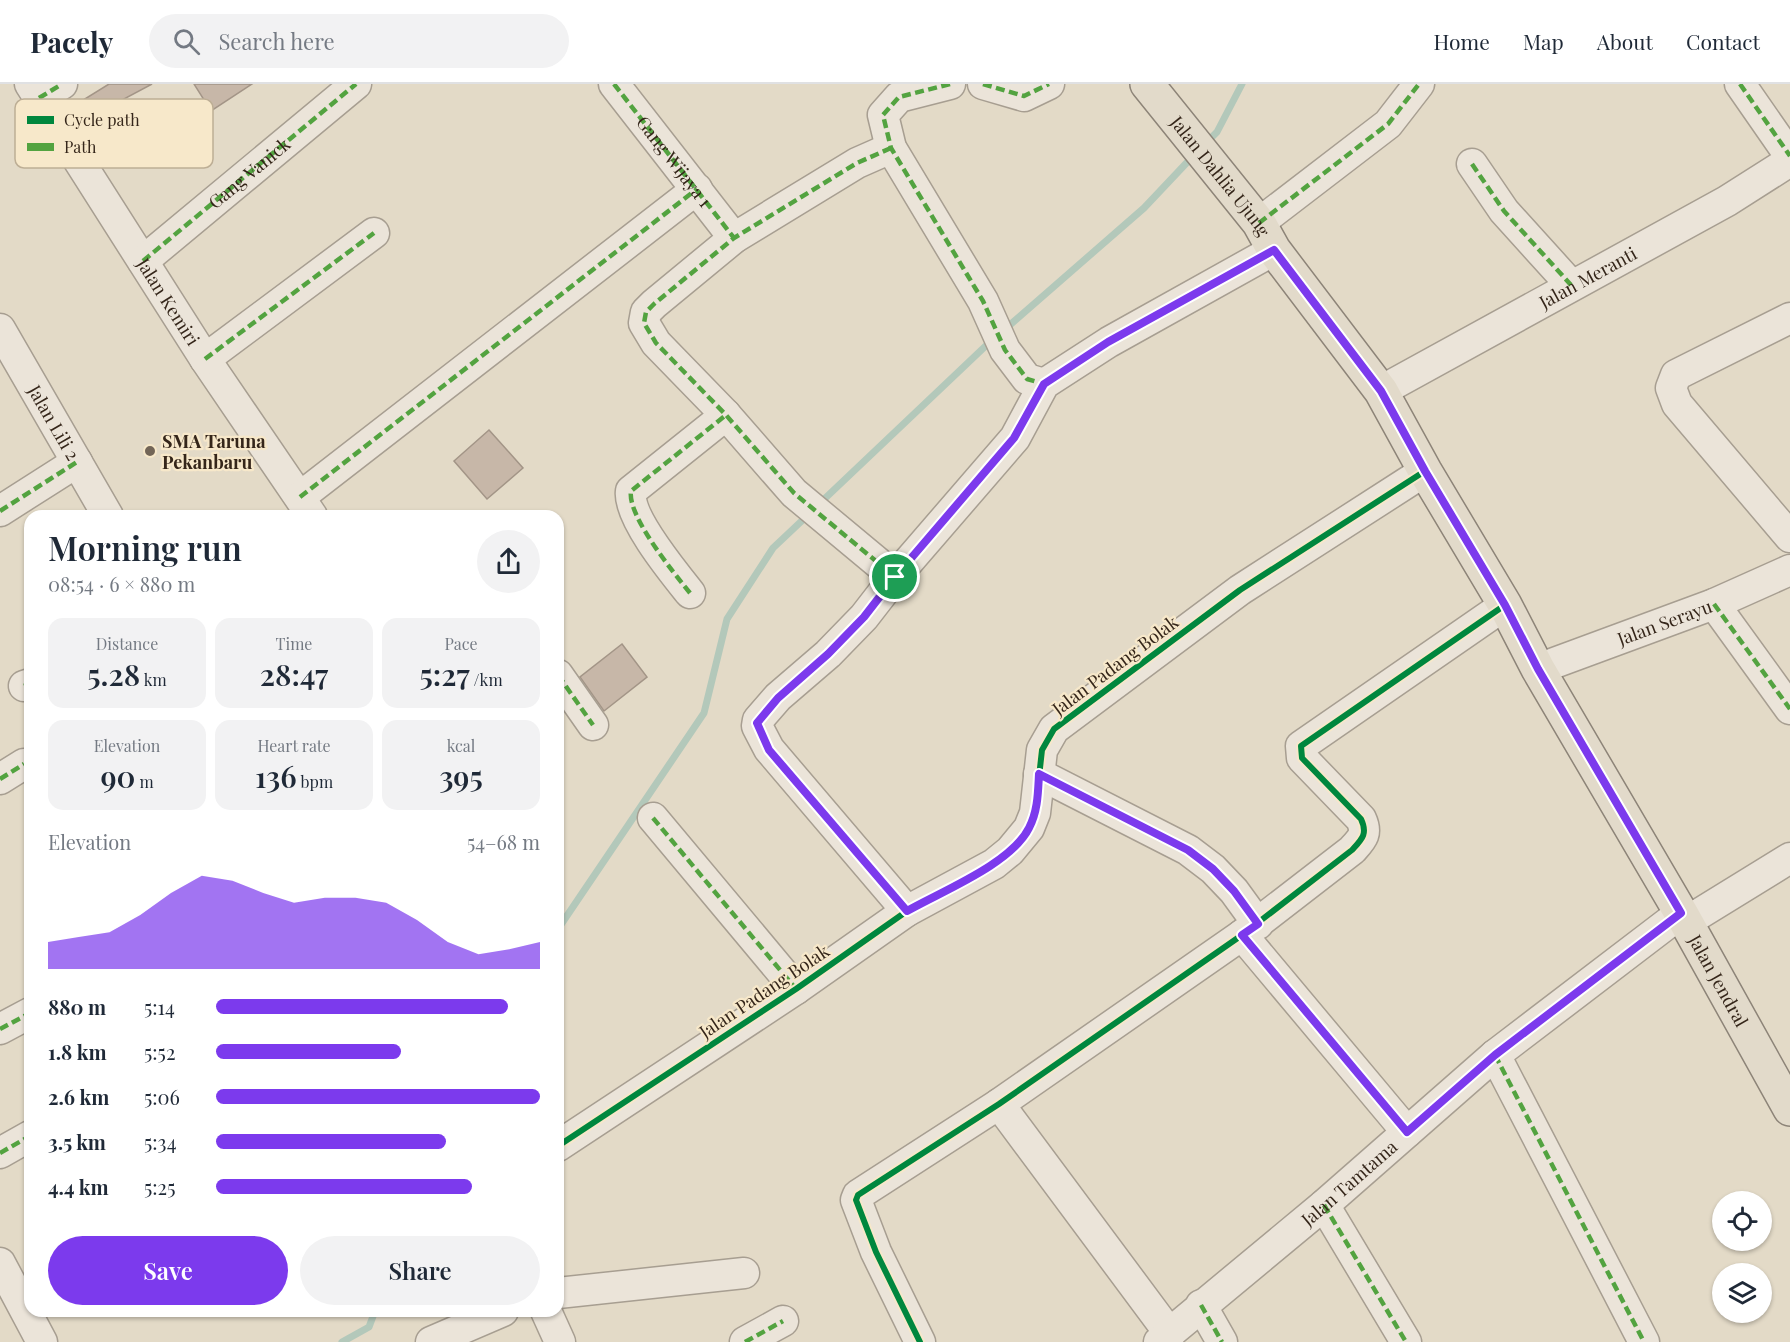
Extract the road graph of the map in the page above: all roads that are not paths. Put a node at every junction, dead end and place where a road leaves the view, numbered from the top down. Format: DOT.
graph roads {
  1 [pos="356,84"];
  2 [pos="614,84"];
  3 [pos="950,84"];
  4 [pos="983,84"];
  5 [pos="1049,84"];
  6 [pos="1147,84"];
  7 [pos="1419,84"];
  8 [pos="1740,84"];
  9 [pos="891,148"];
  10 [pos="1790,156"];
  11 [pos="1790,161"];
  12 [pos="1472,164"];
  13 [pos="89,168"];
  14 [pos="697,189"];
  15 [pos="374,233"];
  16 [pos="1266,237"];
  17 [pos="734,238"];
  18 [pos="143,261"];
  19 [pos="1571,285"];
  20 [pos="1790,318"];
  21 [pos="0,329"];
  22 [pos="205,359"];
  23 [pos="1044,384"];
  24 [pos="1381,391"];
  25 [pos="726,415"];
  26 [pos="77,462"];
  27 [pos="1425,471"];
  28 [pos="306,507"];
  29 [pos="105,510"];
  30 [pos="0,511"];
  31 [pos="1790,537"];
  32 [pos="1790,570"];
  33 [pos="895,577"];
  34 [pos="690,593"];
  35 [pos="1714,604"];
  36 [pos="1505,605"];
  37 [pos="1538,669"];
  38 [pos="564,684"];
  39 [pos="1789,706"];
  40 [pos="593,725"];
  41 [pos="1039,774"];
  42 [pos="653,818"];
  43 [pos="1790,858"];
  44 [pos="907,911"];
  45 [pos="1684,918"];
  46 [pos="1250,929"];
  47 [pos="796,988"];
  48 [pos="24,1016"];
  49 [pos="0,1029"];
  50 [pos="1495,1055"];
  51 [pos="999,1104"];
  52 [pos="1790,1108"];
  53 [pos="1407,1132"];
  54 [pos="24,1139"];
  55 [pos="564,1142"];
  56 [pos="0,1153"];
  57 [pos="1324,1205"];
  58 [pos="0,1263"];
  59 [pos="744,1273"];
  60 [pos="564,1292"];
  61 [pos="1201,1305"];
  62 [pos="24,1308"];
  63 [pos="29,1317"];
  64 [pos="489,1317"];
  65 [pos="549,1317"];
  66 [pos="783,1321"];
  67 [pos="1164,1338"];
  68 [pos="42,1342"];
  69 [pos="431,1342"];
  70 [pos="560,1342"];
  71 [pos="745,1342"];
  72 [pos="920,1342"];
  73 [pos="1222,1342"];
  74 [pos="1406,1342"];
  75 [pos="1644,1342"];
  1 -- 18 [label="street, Gang Vanick"];
  2 -- 14 [label="street, Gang Wijaya 1"];
  3 -- 9 [label="street"];
  4 -- 5 [label="street"];
  6 -- 16 [label="main road, Jalan Dahlia Ujung"];
  7 -- 16 [label="street"];
  8 -- 10 [label="street"];
  9 -- 17 [label="street"];
  9 -- 23 [label="street"];
  11 -- 19 [label="street, Jalan Meranti"];
  12 -- 19 [label="street"];
  13 -- 18 [label="street, Jalan Kemiri"];
  14 -- 17 [label="street, Gang Wijaya 1"];
  14 -- 28 [label="street"];
  15 -- 22 [label="street"];
  16 -- 23 [label="street"];
  16 -- 24 [label="main road, Jalan Dahlia Ujung"];
  17 -- 25 [label="street"];
  18 -- 22 [label="street, Jalan Kemiri"];
  19 -- 24 [label="street, Jalan Meranti"];
  20 -- 31 [label="street"];
  21 -- 26 [label="street, Jalan Lili 2"];
  22 -- 28 [label="street, Jalan Kemiri"];
  23 -- 33 [label="street"];
  24 -- 27 [label="main road, Jalan Dahlia Ujung"];
  25 -- 33 [label="street"];
  25 -- 34 [label="street"];
  26 -- 29 [label="street, Jalan Lili 2"];
  26 -- 30 [label="street"];
  27 -- 36 [label="main road, Jalan Dahlia Ujung"];
  27 -- 41 [label="street, Jalan Padang Bolak"];
  32 -- 35 [label="street, Jalan Serayu"];
  33 -- 44 [label="street"];
  35 -- 37 [label="street, Jalan Serayu"];
  35 -- 39 [label="street"];
  36 -- 37 [label="main road, Jalan Dahlia Ujung"];
  36 -- 46 [label="street"];
  37 -- 45 [label="main road, Jalan Jendral"];
  38 -- 40 [label="street"];
  41 -- 44 [label="street, Jalan Padang Bolak"];
  41 -- 46 [label="street"];
  42 -- 47 [label="street"];
  43 -- 45 [label="street, Jalan Tamtama"];
  44 -- 47 [label="street, Jalan Padang Bolak"];
  45 -- 50 [label="street, Jalan Tamtama"];
  45 -- 52 [label="main road, Jalan Jendral"];
  46 -- 51 [label="street"];
  46 -- 53 [label="street"];
  47 -- 55 [label="street, Jalan Padang Bolak"];
  48 -- 49 [label="street"];
  50 -- 53 [label="street, Jalan Tamtama"];
  50 -- 75 [label="street"];
  51 -- 67 [label="street"];
  51 -- 72 [label="street"];
  53 -- 57 [label="street, Jalan Tamtama"];
  54 -- 56 [label="street"];
  57 -- 61 [label="street, Jalan Tamtama"];
  57 -- 74 [label="street"];
  58 -- 62 [label="street"];
  59 -- 60 [label="street"];
  61 -- 67 [label="street, Jalan Tamtama"];
  61 -- 73 [label="street"];
  63 -- 68 [label="street"];
  64 -- 69 [label="street"];
  65 -- 70 [label="street"];
  66 -- 71 [label="street"];
}
